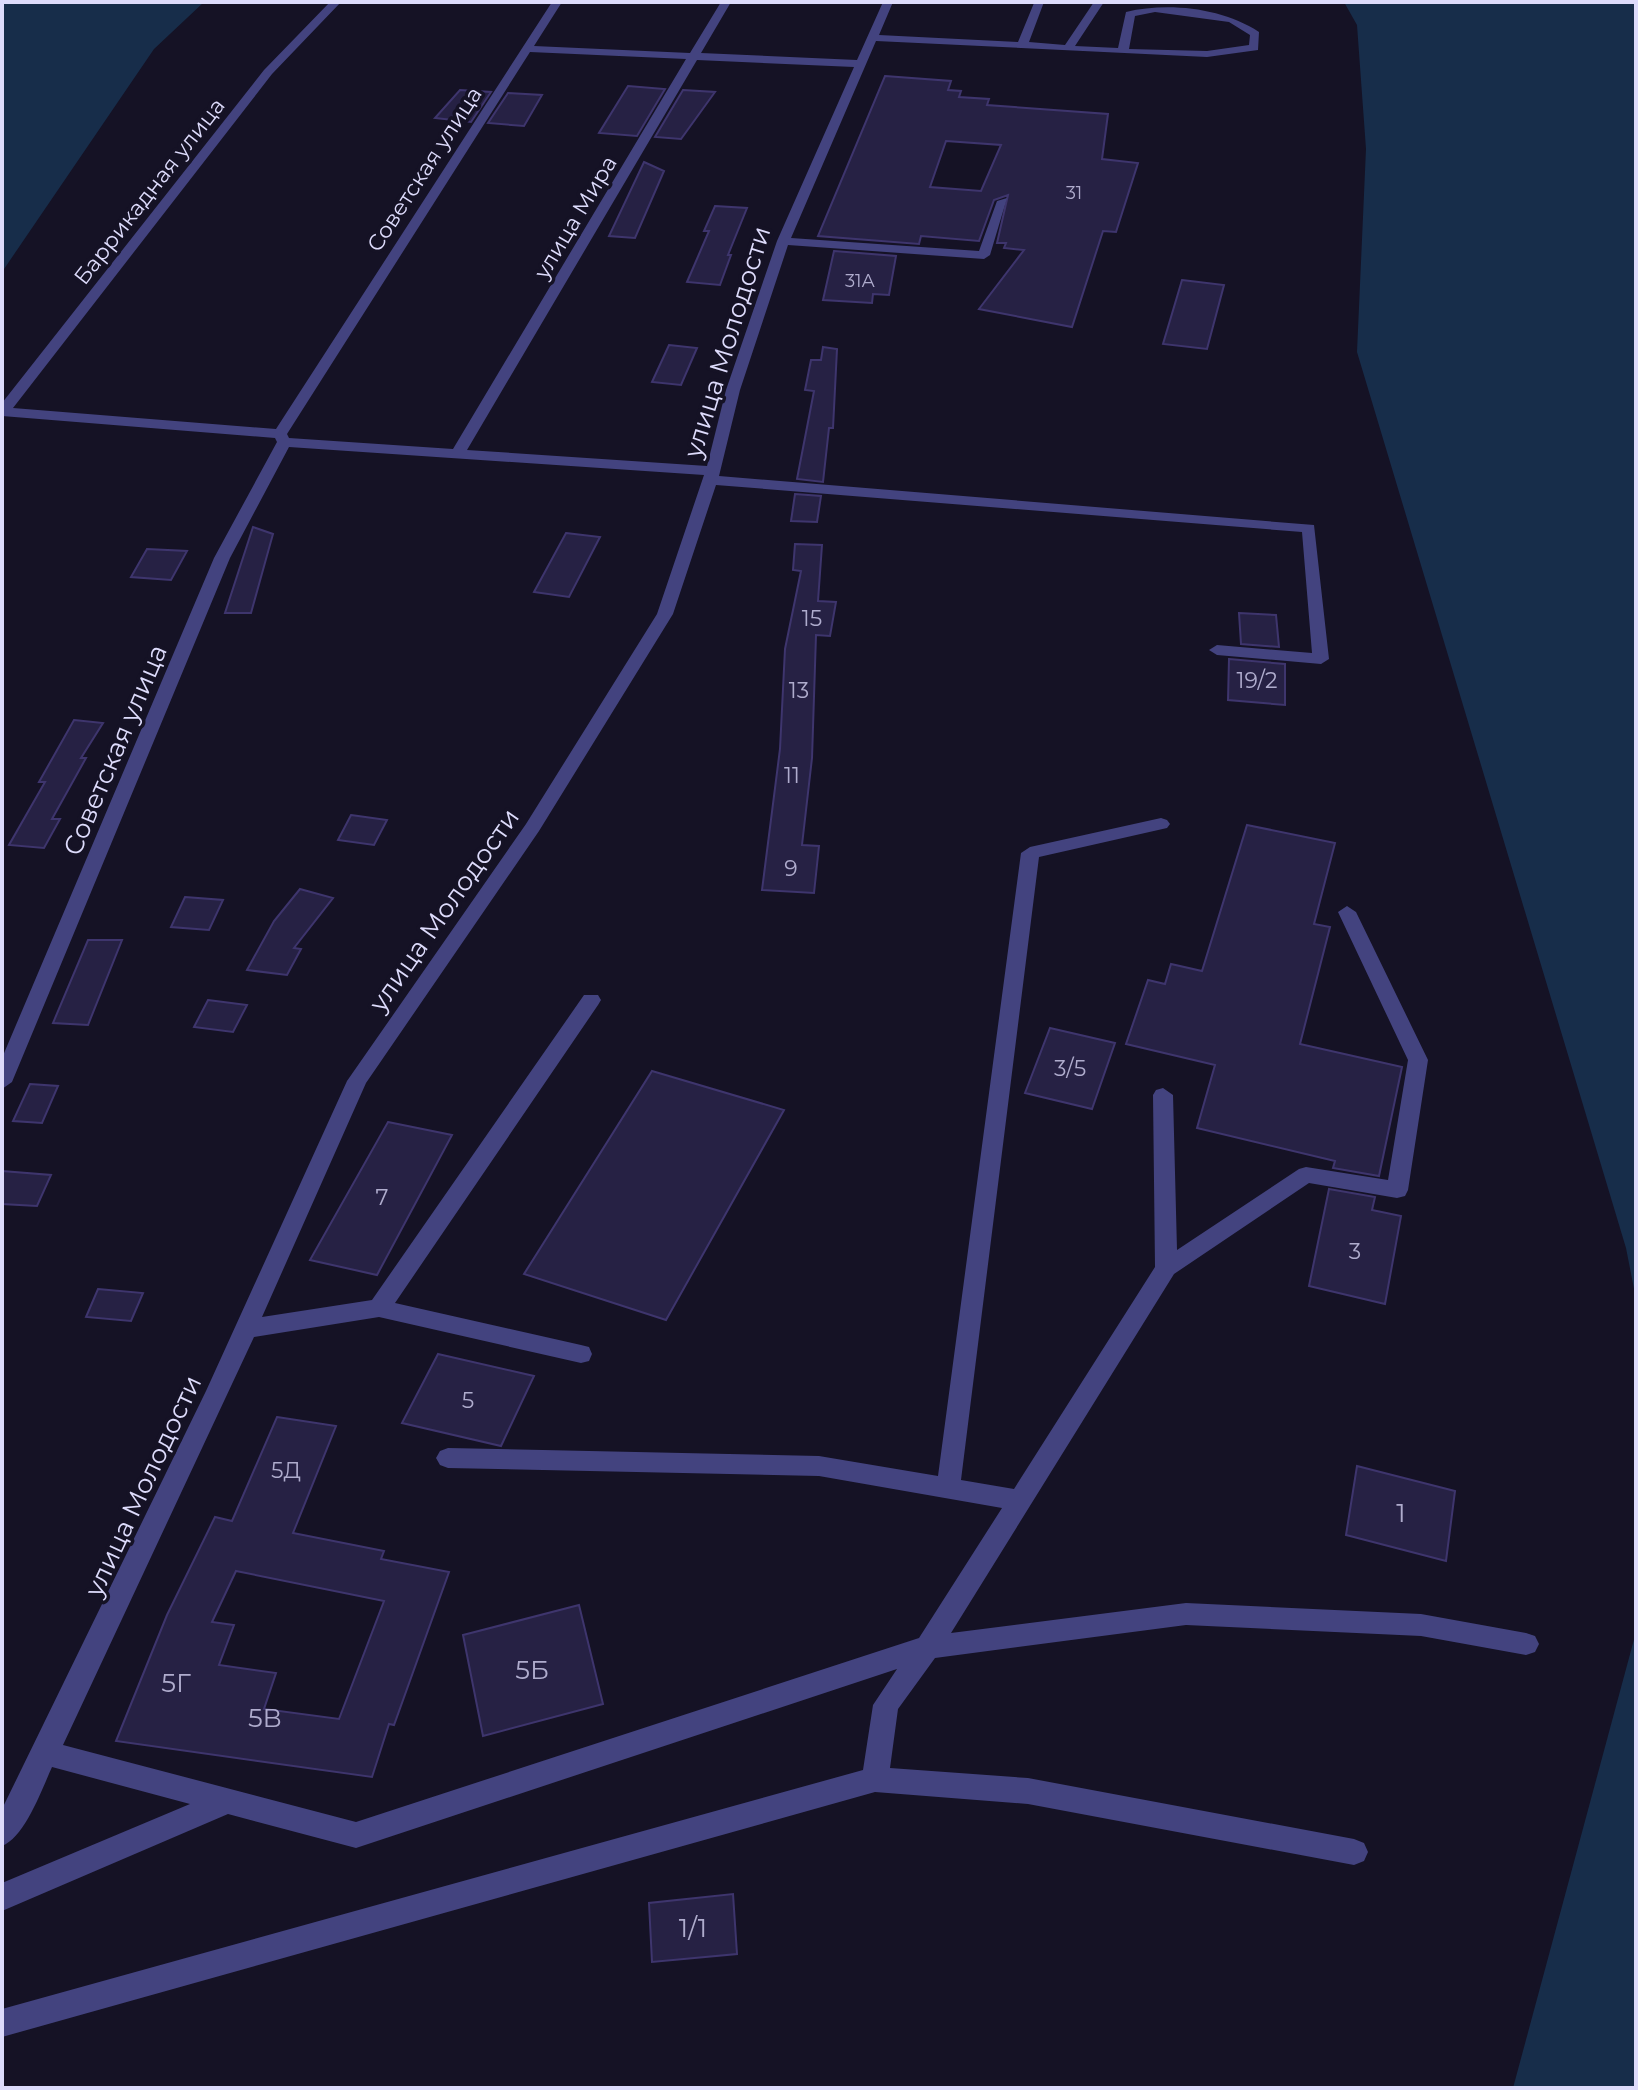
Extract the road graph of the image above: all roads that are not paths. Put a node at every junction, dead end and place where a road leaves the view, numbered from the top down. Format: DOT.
graph roads {
  1 [pos="336,2"];
  2 [pos="557,2"];
  3 [pos="726,2"];
  4 [pos="888,2"];
  5 [pos="1099,2"];
  6 [pos="1039,3"];
  7 [pos="874,38"];
  8 [pos="1022,45"];
  9 [pos="527,49"];
  10 [pos="1068,49"];
  11 [pos="1123,52"];
  12 [pos="696,55"];
  13 [pos="863,64"];
  14 [pos="1003,201"];
  15 [pos="783,241"];
  16 [pos="3,411"];
  17 [pos="282,438"];
  18 [pos="458,453"];
  19 [pos="712,476"];
  20 [pos="1217,650"];
  21 [pos="1161,824"];
  22 [pos="1347,912"];
  23 [pos="591,1000"];
  24 [pos="2,1082"];
  25 [pos="1163,1095"];
  26 [pos="1166,1268"];
  27 [pos="379,1308"];
  28 [pos="246,1329"];
  29 [pos="581,1354"];
  30 [pos="448,1458"];
  31 [pos="948,1488"];
  32 [pos="1021,1501"];
  33 [pos="1526,1644"];
  34 [pos="928,1647"];
  35 [pos="45,1753"];
  36 [pos="875,1779"];
  37 [pos="228,1801"];
  38 [pos="2,1833"];
  39 [pos="1354,1852"];
  40 [pos="2,1897"];
  41 [pos="2,2023"];
  1 -- 16 [label="street, Баррикадная улица"];
  2 -- 9 [label="street, Советская улица"];
  3 -- 12 [label="street, улица Мира"];
  4 -- 7 [label="street, улица Молодости"];
  5 -- 10 [label="street"];
  6 -- 8 [label="street"];
  7 -- 8 [label="street"];
  7 -- 13 [label="street, улица Молодости"];
  8 -- 10 [label="street"];
  9 -- 12 [label="street"];
  9 -- 17 [label="street, Советская улица"];
  10 -- 11 [label="street"];
  11 -- 11 [label="street"];
  12 -- 13 [label="street"];
  12 -- 18 [label="street, улица Мира"];
  13 -- 15 [label="street, улица Молодости"];
  14 -- 15 [label="street"];
  15 -- 19 [label="street, улица Молодости"];
  16 -- 17 [label="street"];
  17 -- 18 [label="street"];
  17 -- 24 [label="street, Советская улица"];
  18 -- 19 [label="street"];
  19 -- 20 [label="street"];
  19 -- 28 [label="street, улица Молодости"];
  21 -- 31 [label="street"];
  22 -- 26 [label="street"];
  23 -- 27 [label="street"];
  25 -- 26 [label="street"];
  26 -- 32 [label="street"];
  27 -- 28 [label="street"];
  27 -- 29 [label="street"];
  28 -- 35 [label="street, улица Молодости"];
  30 -- 31 [label="street"];
  31 -- 32 [label="street"];
  32 -- 34 [label="street"];
  33 -- 34 [label="street"];
  34 -- 36 [label="street"];
  34 -- 37 [label="street"];
  35 -- 37 [label="street"];
  35 -- 38 [label="street, улица Молодости"];
  36 -- 39 [label="street"];
  36 -- 41 [label="street"];
  37 -- 40 [label="street"];
}
